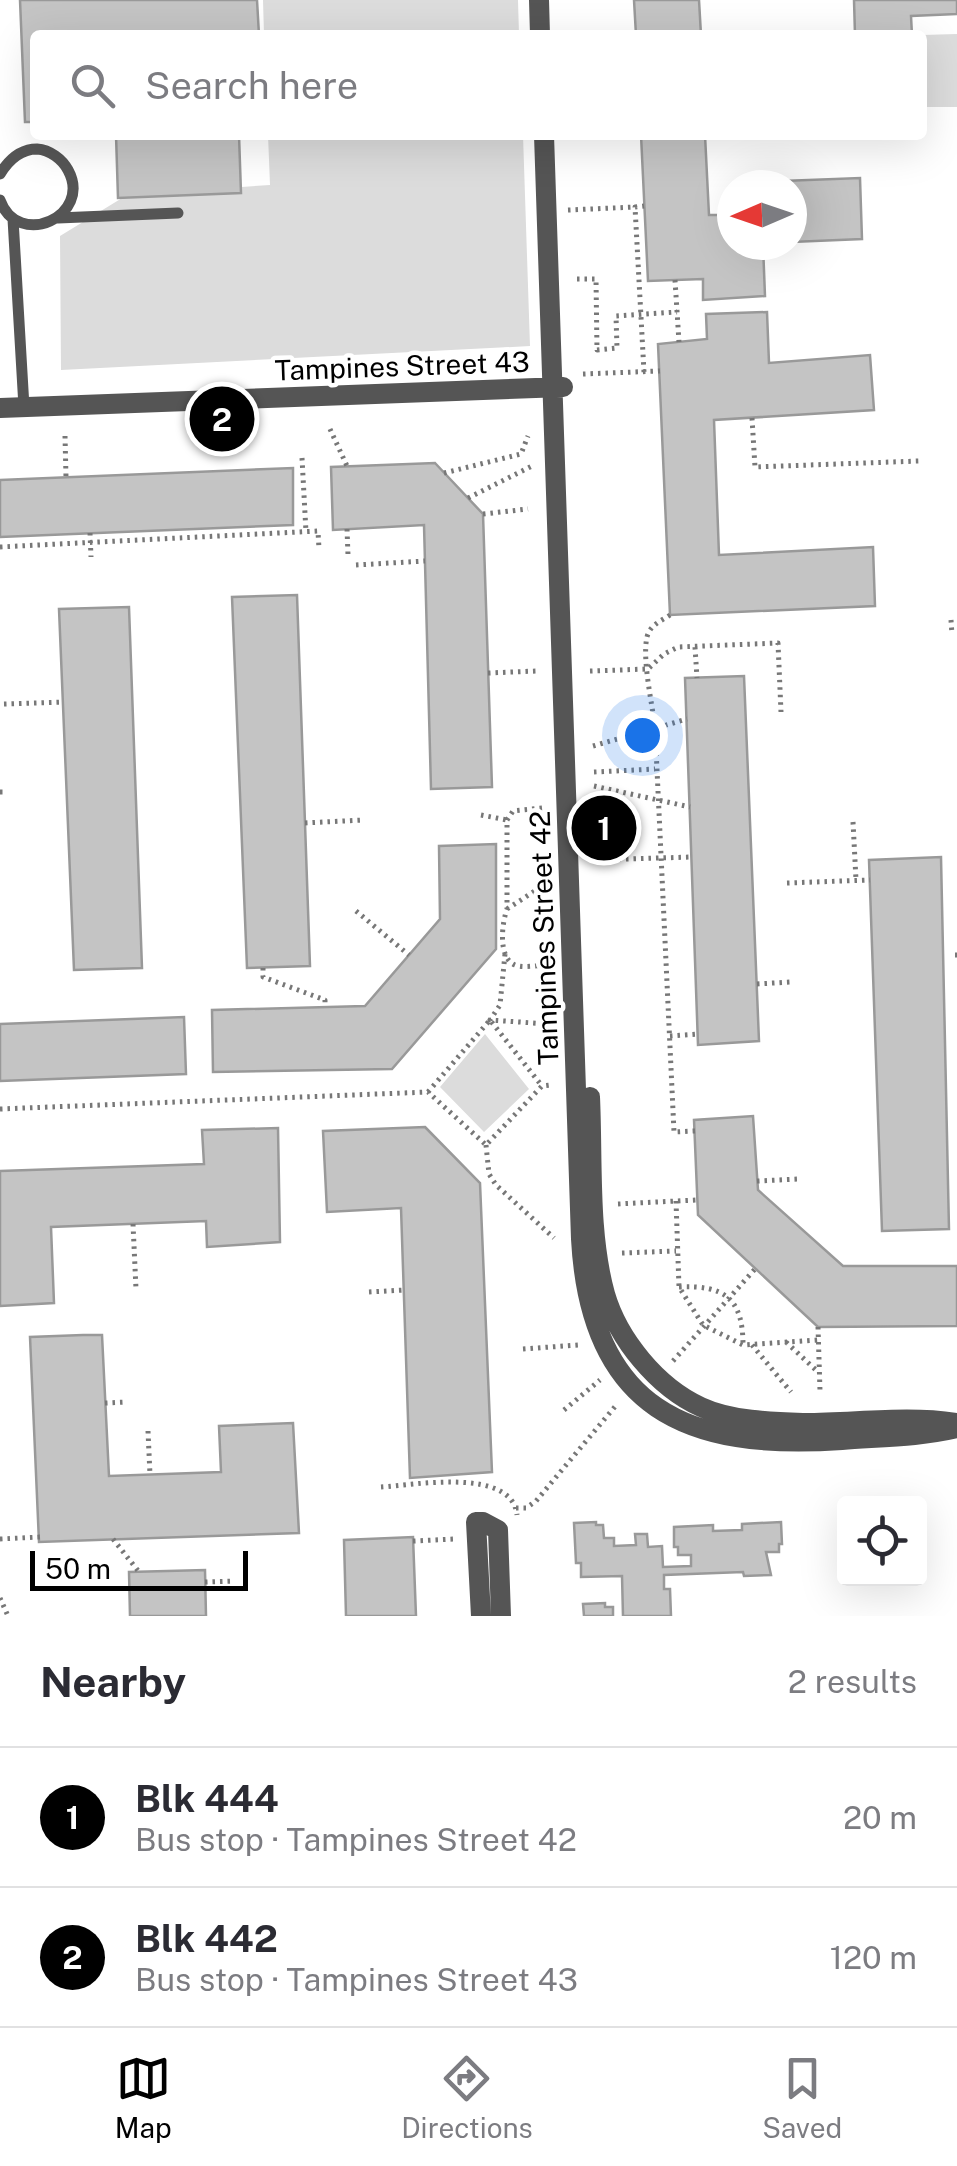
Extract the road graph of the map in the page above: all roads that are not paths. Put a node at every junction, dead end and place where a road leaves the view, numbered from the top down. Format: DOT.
graph roads {
  1 [pos="539,0"];
  2 [pos="552,0"];
  3 [pos="540,30"];
  4 [pos="553,30"];
  5 [pos="544,140"];
  6 [pos="557,140"];
  7 [pos="0,174"];
  8 [pos="1,204"];
  9 [pos="178,213"];
  10 [pos="58,218"];
  11 [pos="13,219"];
  12 [pos="567,383"];
  13 [pos="24,407"];
  14 [pos="0,408"];
  15 [pos="934,1426"];
  16 [pos="957,1426"];
  17 [pos="481,1616"];
  18 [pos="500,1616"];
  1 -- 3 [label="street"];
  2 -- 4 [label="street"];
  5 -- 12 [label="street, Tampines Street 42"];
  6 -- 12 [label="street, Tampines Street 42"];
  7 -- 10 [label="lane"];
  8 -- 11 [label="lane"];
  9 -- 10 [label="lane"];
  10 -- 11 [label="lane"];
  11 -- 13 [label="lane"];
  12 -- 13 [label="street, Tampines Street 43"];
  12 -- 15 [label="street, Tampines Street 42"];
  12 -- 15 [label="street, Tampines Street 42"];
  13 -- 14 [label="street, Tampines Street 43"];
  15 -- 16 [label="street, Tampines Street 42"];
  17 -- 18 [label="street"];
}
